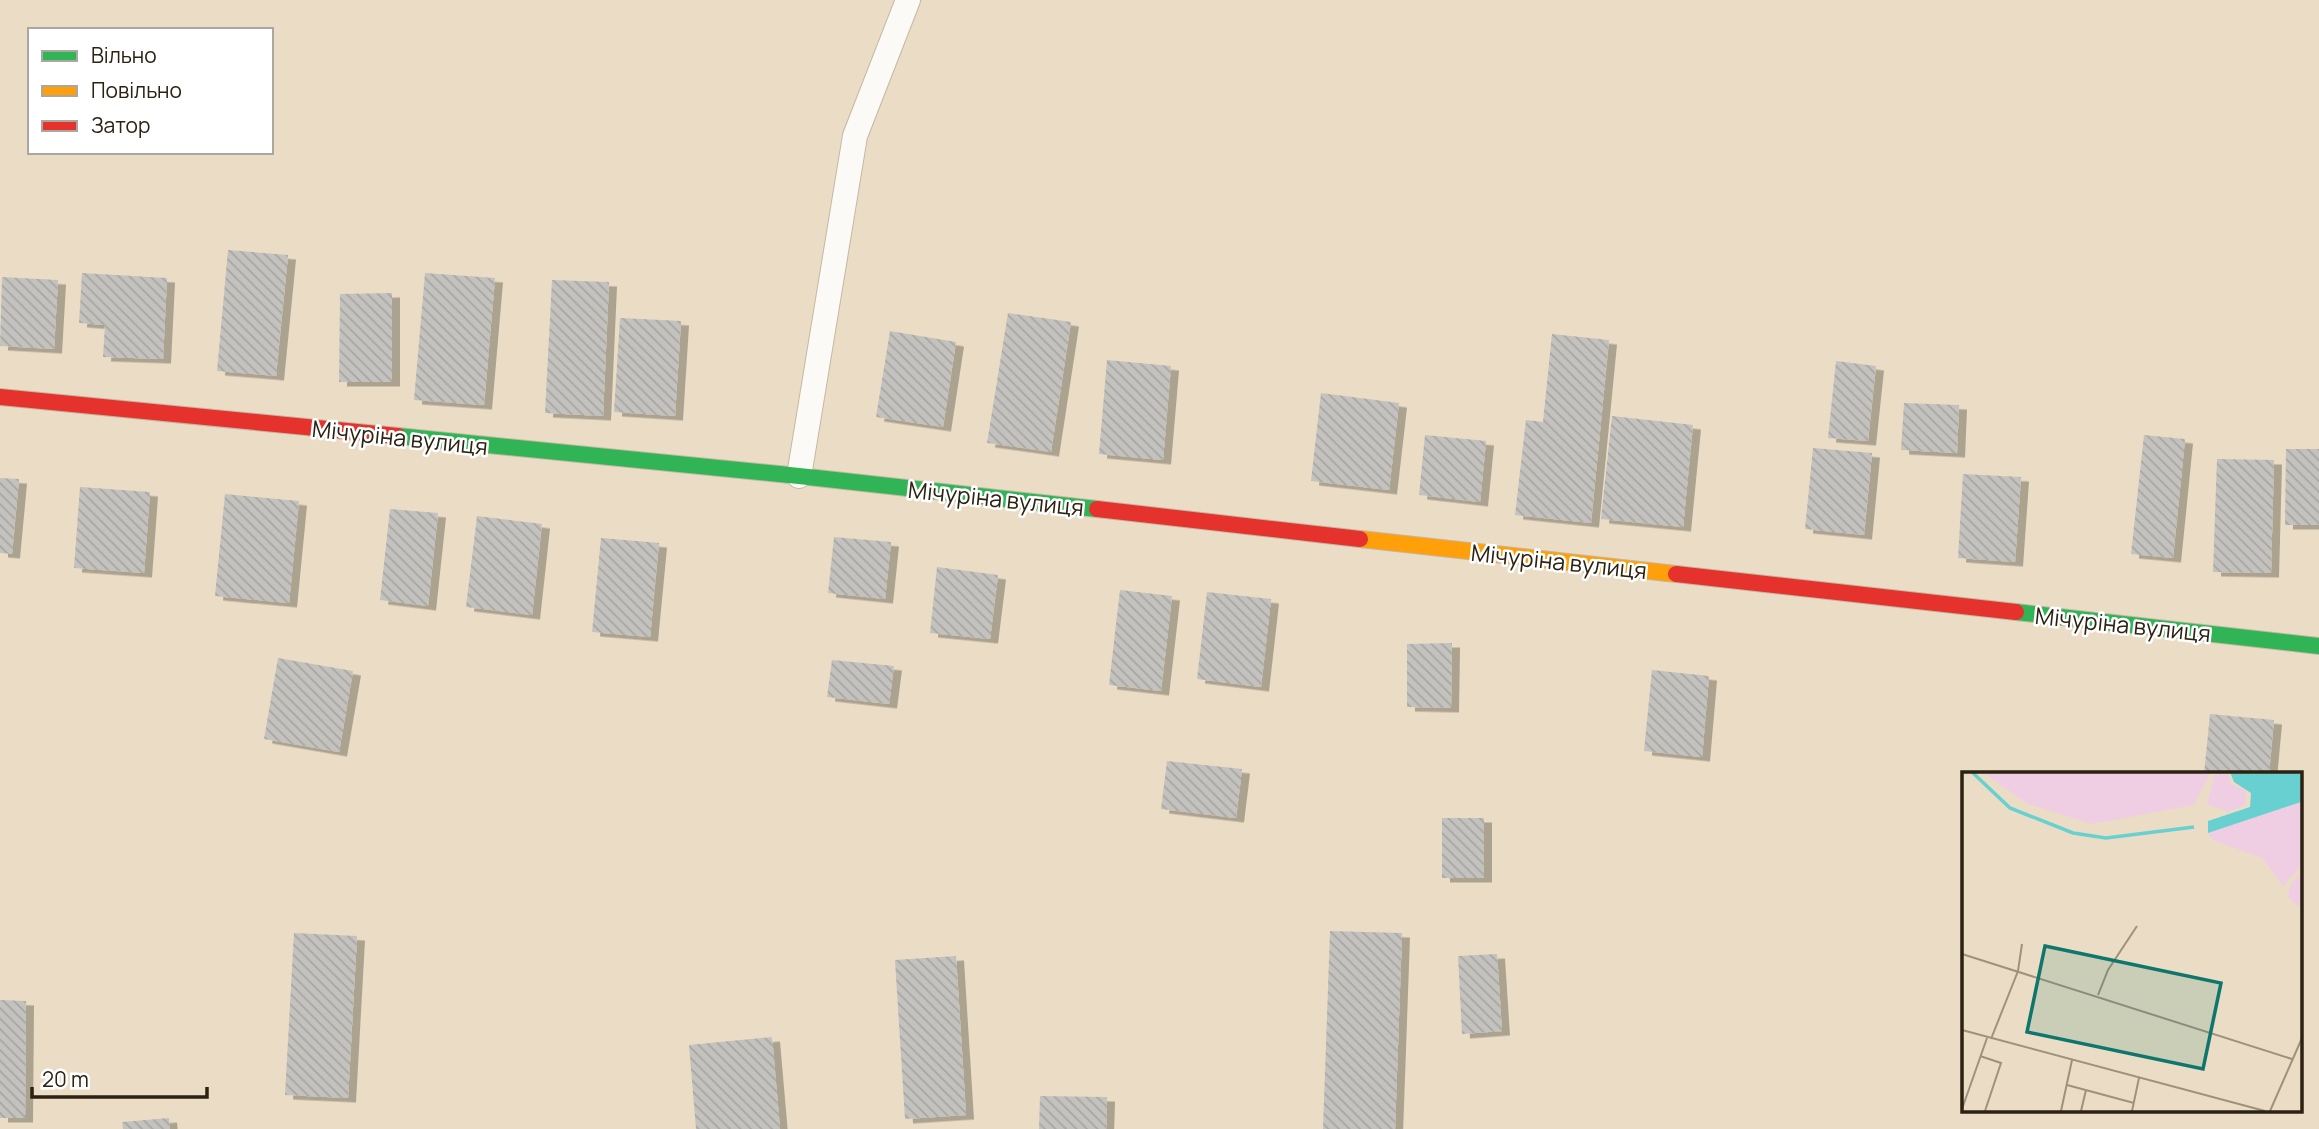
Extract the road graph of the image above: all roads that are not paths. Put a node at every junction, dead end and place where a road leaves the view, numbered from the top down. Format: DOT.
graph roads {
  1 [pos="908,0"];
  2 [pos="0,397"];
  3 [pos="799,476"];
  4 [pos="2319,646"];
  1 -- 3 [label="lane"];
  2 -- 3 [label="street, Мічуріна вулиця"];
  3 -- 4 [label="street, Мічуріна вулиця"];
}
